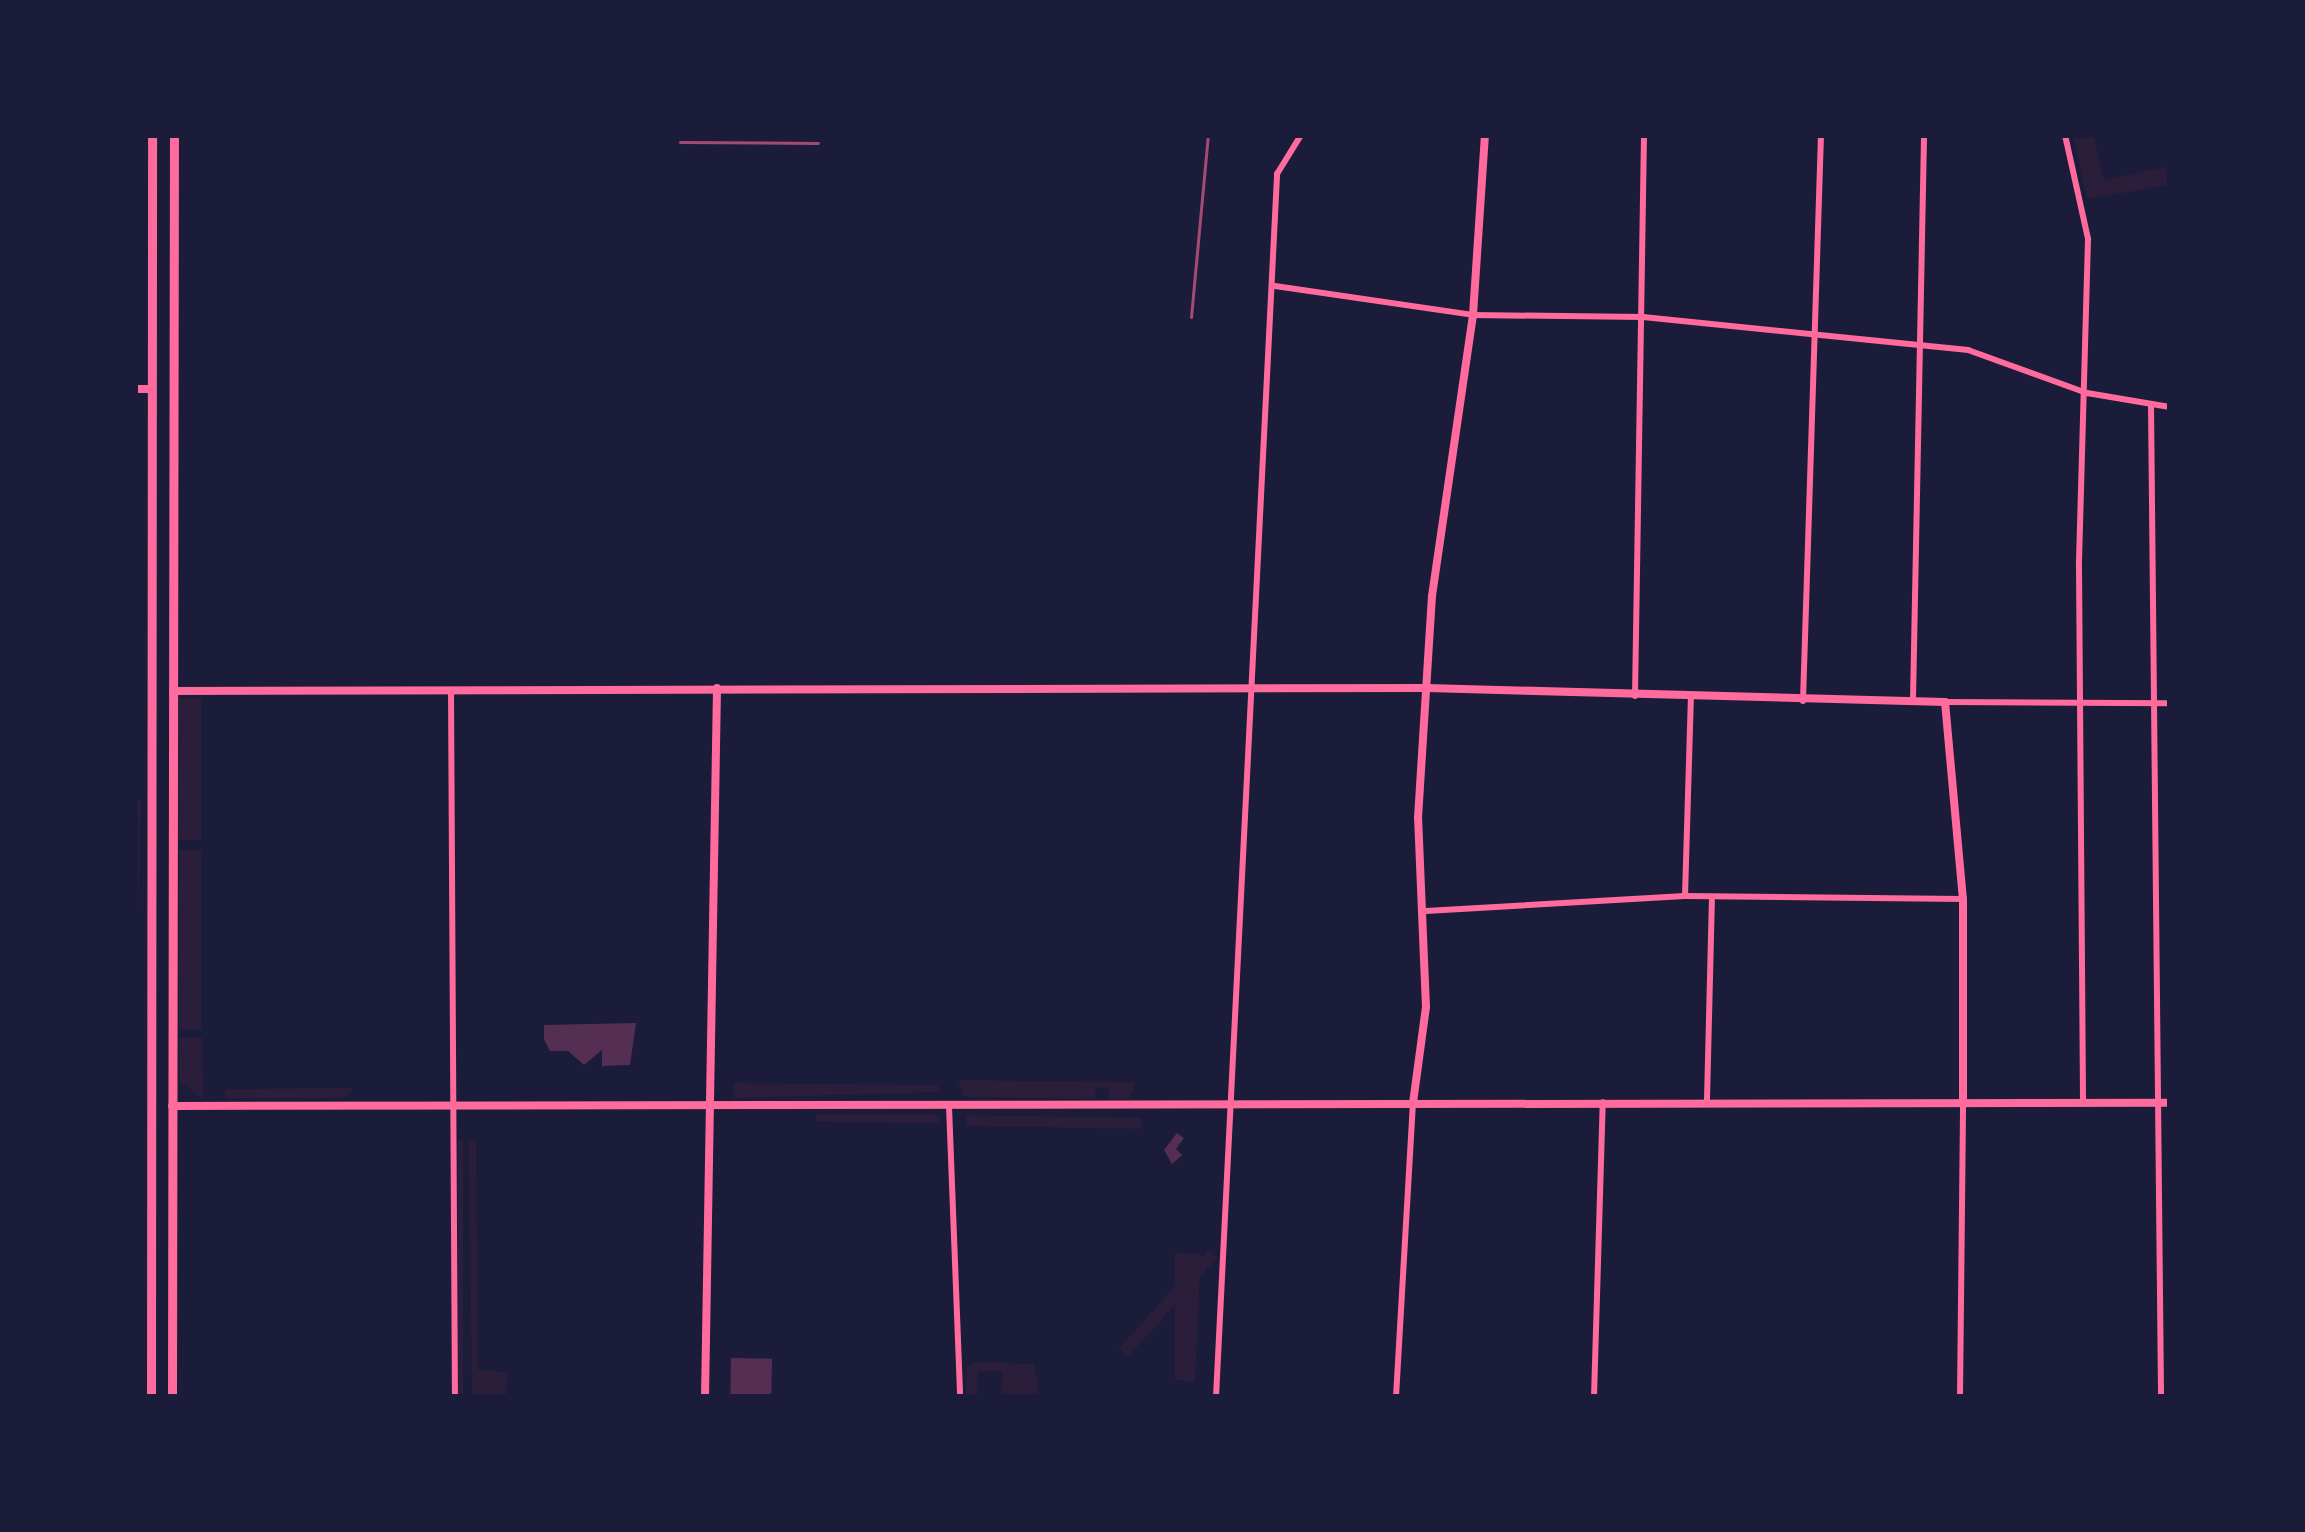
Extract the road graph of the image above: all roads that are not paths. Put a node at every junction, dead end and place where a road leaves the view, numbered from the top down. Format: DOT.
graph roads {
  1 [pos="152,135"];
  2 [pos="174,135"];
  3 [pos="1301,135"];
  4 [pos="1485,135"];
  5 [pos="1644,135"];
  6 [pos="1821,135"];
  7 [pos="1924,135"];
  8 [pos="2066,135"];
  9 [pos="1274,286"];
  10 [pos="1473,314"];
  11 [pos="1643,317"];
  12 [pos="1817,335"];
  13 [pos="1919,350"];
  14 [pos="135,389"];
  15 [pos="152,389"];
  16 [pos="2087,394"];
  17 [pos="2151,405"];
  18 [pos="2170,406"];
  19 [pos="716,688"];
  20 [pos="1251,688"];
  21 [pos="1427,688"];
  22 [pos="451,690"];
  23 [pos="151,692"];
  24 [pos="173,692"];
  25 [pos="1636,696"];
  26 [pos="1691,698"];
  27 [pos="1913,700"];
  28 [pos="1803,701"];
  29 [pos="2078,701"];
  30 [pos="1945,702"];
  31 [pos="2149,703"];
  32 [pos="2170,703"];
  33 [pos="1684,896"];
  34 [pos="1963,898"];
  35 [pos="1712,902"];
  36 [pos="1426,911"];
  37 [pos="1707,1100"];
  38 [pos="1604,1102"];
  39 [pos="2083,1102"];
  40 [pos="1413,1103"];
  41 [pos="1963,1103"];
  42 [pos="2156,1103"];
  43 [pos="2170,1103"];
  44 [pos="152,1106"];
  45 [pos="171,1106"];
  46 [pos="453,1106"];
  47 [pos="709,1106"];
  48 [pos="949,1106"];
  49 [pos="1227,1107"];
  50 [pos="151,1397"];
  51 [pos="172,1397"];
  52 [pos="455,1397"];
  53 [pos="705,1397"];
  54 [pos="960,1397"];
  55 [pos="1216,1397"];
  56 [pos="1396,1397"];
  57 [pos="1594,1397"];
  58 [pos="1960,1397"];
  59 [pos="2161,1397"];
  1 -- 15 [label="main road"];
  2 -- 24 [label="main road"];
  3 -- 9 [label="street"];
  4 -- 10 [label="street"];
  5 -- 11 [label="street"];
  6 -- 12 [label="street"];
  7 -- 13 [label="street"];
  8 -- 16 [label="street"];
  9 -- 10 [label="street"];
  9 -- 20 [label="street"];
  10 -- 11 [label="street"];
  10 -- 21 [label="street"];
  11 -- 12 [label="street"];
  11 -- 25 [label="street"];
  12 -- 13 [label="street"];
  12 -- 28 [label="street"];
  13 -- 16 [label="street"];
  13 -- 27 [label="street"];
  14 -- 15 [label="street"];
  15 -- 23 [label="main road"];
  16 -- 17 [label="street"];
  16 -- 29 [label="street"];
  17 -- 18 [label="street"];
  17 -- 31 [label="street"];
  19 -- 20 [label="street"];
  19 -- 22 [label="street"];
  19 -- 47 [label="street"];
  20 -- 21 [label="street"];
  20 -- 49 [label="street"];
  21 -- 25 [label="street"];
  21 -- 36 [label="street"];
  22 -- 24 [label="street"];
  22 -- 46 [label="street"];
  23 -- 24 [label="main road"];
  23 -- 44 [label="main road"];
  24 -- 45 [label="main road"];
  25 -- 26 [label="street"];
  26 -- 28 [label="street"];
  26 -- 33 [label="street"];
  27 -- 28 [label="street"];
  27 -- 30 [label="street"];
  29 -- 30 [label="street"];
  29 -- 31 [label="street"];
  29 -- 39 [label="street"];
  30 -- 34 [label="street"];
  31 -- 32 [label="street"];
  31 -- 42 [label="street"];
  33 -- 35 [label="street"];
  33 -- 36 [label="street"];
  34 -- 35 [label="street"];
  34 -- 41 [label="street"];
  35 -- 37 [label="street"];
  36 -- 40 [label="street"];
  37 -- 38 [label="street"];
  37 -- 41 [label="street"];
  38 -- 40 [label="street"];
  38 -- 57 [label="street"];
  39 -- 41 [label="street"];
  39 -- 42 [label="street"];
  40 -- 49 [label="street"];
  40 -- 56 [label="street"];
  41 -- 58 [label="street"];
  42 -- 43 [label="street"];
  42 -- 59 [label="street"];
  44 -- 45 [label="main road"];
  44 -- 50 [label="main road"];
  45 -- 46 [label="street"];
  45 -- 51 [label="main road"];
  46 -- 47 [label="street"];
  46 -- 52 [label="street"];
  47 -- 48 [label="street"];
  47 -- 53 [label="street"];
  48 -- 49 [label="street"];
  48 -- 54 [label="street"];
  49 -- 55 [label="street"];
}
